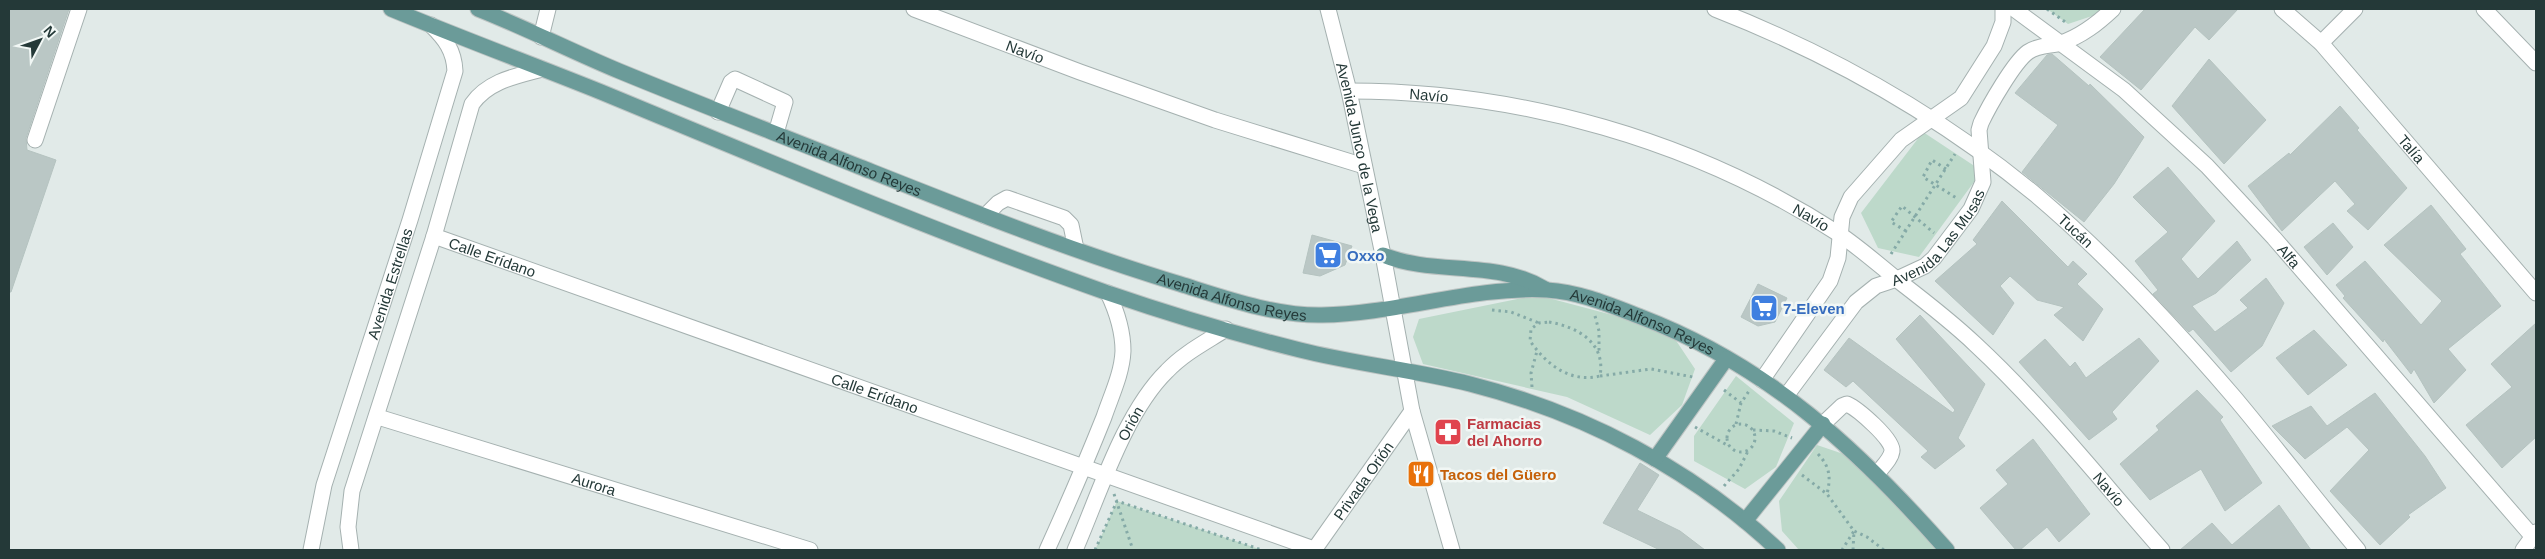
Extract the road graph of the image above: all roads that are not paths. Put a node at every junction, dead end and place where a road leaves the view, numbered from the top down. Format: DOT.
graph roads {
  1 [pos="79,9"];
  2 [pos="391,9"];
  3 [pos="478,9"];
  4 [pos="548,9"];
  5 [pos="914,9"];
  6 [pos="1328,9"];
  7 [pos="1715,9"];
  8 [pos="2003,9"];
  9 [pos="2014,9"];
  10 [pos="2113,9"];
  11 [pos="2282,9"];
  12 [pos="2355,9"];
  13 [pos="2484,9"];
  14 [pos="501,13"];
  15 [pos="431,25"];
  16 [pos="541,37"];
  17 [pos="2062,43"];
  18 [pos="2321,43"];
  19 [pos="2536,62"];
  20 [pos="542,69"];
  21 [pos="1349,91"];
  22 [pos="718,112"];
  23 [pos="1930,119"];
  24 [pos="776,134"];
  25 [pos="35,140"];
  26 [pos="1980,152"];
  27 [pos="1364,166"];
  28 [pos="985,216"];
  29 [pos="1839,234"];
  30 [pos="434,236"];
  31 [pos="1076,249"];
  32 [pos="1383,255"];
  33 [pos="1897,279"];
  34 [pos="1546,290"];
  35 [pos="1108,293"];
  36 [pos="2536,293"];
  37 [pos="1394,308"];
  38 [pos="1226,329"];
  39 [pos="1726,359"];
  40 [pos="1406,372"];
  41 [pos="1760,378"];
  42 [pos="1786,396"];
  43 [pos="1412,411"];
  44 [pos="378,417"];
  45 [pos="1823,424"];
  46 [pos="1656,459"];
  47 [pos="1085,467"];
  48 [pos="1107,474"];
  49 [pos="1876,474"];
  50 [pos="1745,521"];
  51 [pos="2535,535"];
  52 [pos="1774,549"];
  53 [pos="311,550"];
  54 [pos="351,550"];
  55 [pos="810,550"];
  56 [pos="1047,550"];
  57 [pos="1075,550"];
  58 [pos="1314,550"];
  59 [pos="1452,550"];
  60 [pos="1947,550"];
  61 [pos="2162,550"];
  62 [pos="2358,550"];
  63 [pos="2523,550"];
  1 -- 25 [label="street"];
  2 -- 15 [label="main road, Avenida Alfonso Reyes"];
  3 -- 14 [label="main road, Avenida Alfonso Reyes"];
  4 -- 16 [label="street"];
  5 -- 27 [label="street, Navío"];
  6 -- 21 [label="street, Avenida Junco de la Vega"];
  7 -- 23 [label="street, Tucán"];
  8 -- 23 [label="street"];
  9 -- 17 [label="street, Alfa"];
  10 -- 17 [label="street, Avenida Las Musas"];
  11 -- 18 [label="street, Talía"];
  12 -- 18 [label="street"];
  13 -- 19 [label="street"];
  14 -- 16 [label="main road, Avenida Alfonso Reyes"];
  15 -- 20 [label="main road, Avenida Alfonso Reyes"];
  15 -- 53 [label="street, Avenida Estrellas"];
  16 -- 22 [label="main road, Avenida Alfonso Reyes"];
  17 -- 26 [label="street, Avenida Las Musas"];
  17 -- 51 [label="street, Alfa"];
  18 -- 36 [label="street, Talía"];
  20 -- 30 [label="street, Avenida Estrellas"];
  20 -- 35 [label="main road, Avenida Alfonso Reyes"];
  21 -- 27 [label="street, Avenida Junco de la Vega"];
  21 -- 29 [label="street, Navío"];
  22 -- 24 [label="main road, Avenida Alfonso Reyes"];
  22 -- 24 [label="street"];
  23 -- 26 [label="street, Tucán"];
  23 -- 29 [label="street"];
  24 -- 28 [label="main road, Avenida Alfonso Reyes"];
  26 -- 33 [label="street, Avenida Las Musas"];
  26 -- 62 [label="street, Tucán"];
  27 -- 32 [label="street, Avenida Junco de la Vega"];
  28 -- 31 [label="main road, Avenida Alfonso Reyes"];
  28 -- 31 [label="street"];
  29 -- 33 [label="street, Navío"];
  29 -- 41 [label="street"];
  30 -- 44 [label="street, Avenida Estrellas"];
  30 -- 47 [label="street, Calle Erídano"];
  31 -- 37 [label="main road, Avenida Alfonso Reyes"];
  32 -- 34 [label="main road"];
  32 -- 37 [label="street, Avenida Junco de la Vega"];
  33 -- 42 [label="street, Avenida Las Musas"];
  33 -- 61 [label="street, Navío"];
  34 -- 37 [label="main road, Avenida Alfonso Reyes"];
  34 -- 39 [label="main road, Avenida Alfonso Reyes"];
  35 -- 38 [label="main road, Avenida Alfonso Reyes"];
  35 -- 47 [label="street, Orión"];
  37 -- 40 [label="street, Avenida Junco de la Vega"];
  38 -- 40 [label="main road, Avenida Alfonso Reyes"];
  38 -- 48 [label="street, Orión"];
  39 -- 41 [label="main road, Avenida Alfonso Reyes"];
  39 -- 46 [label="main road"];
  40 -- 43 [label="street, Avenida Junco de la Vega"];
  40 -- 46 [label="main road, Avenida Alfonso Reyes"];
  41 -- 42 [label="main road, Avenida Alfonso Reyes"];
  42 -- 45 [label="main road, Avenida Alfonso Reyes"];
  43 -- 58 [label="street, Privada Orión"];
  43 -- 59 [label="street, Avenida Junco de la Vega"];
  44 -- 54 [label="street, Avenida Estrellas"];
  44 -- 55 [label="street, Aurora"];
  45 -- 49 [label="main road, Avenida Alfonso Reyes"];
  45 -- 49 [label="street"];
  45 -- 50 [label="main road"];
  46 -- 50 [label="main road, Avenida Alfonso Reyes"];
  47 -- 48 [label="street, Calle Erídano"];
  47 -- 56 [label="street, Orión"];
  48 -- 57 [label="street, Orión"];
  48 -- 58 [label="street, Calle Erídano"];
  49 -- 60 [label="main road, Avenida Alfonso Reyes"];
  50 -- 52 [label="main road, Avenida Alfonso Reyes"];
  51 -- 63 [label="street"];
}
